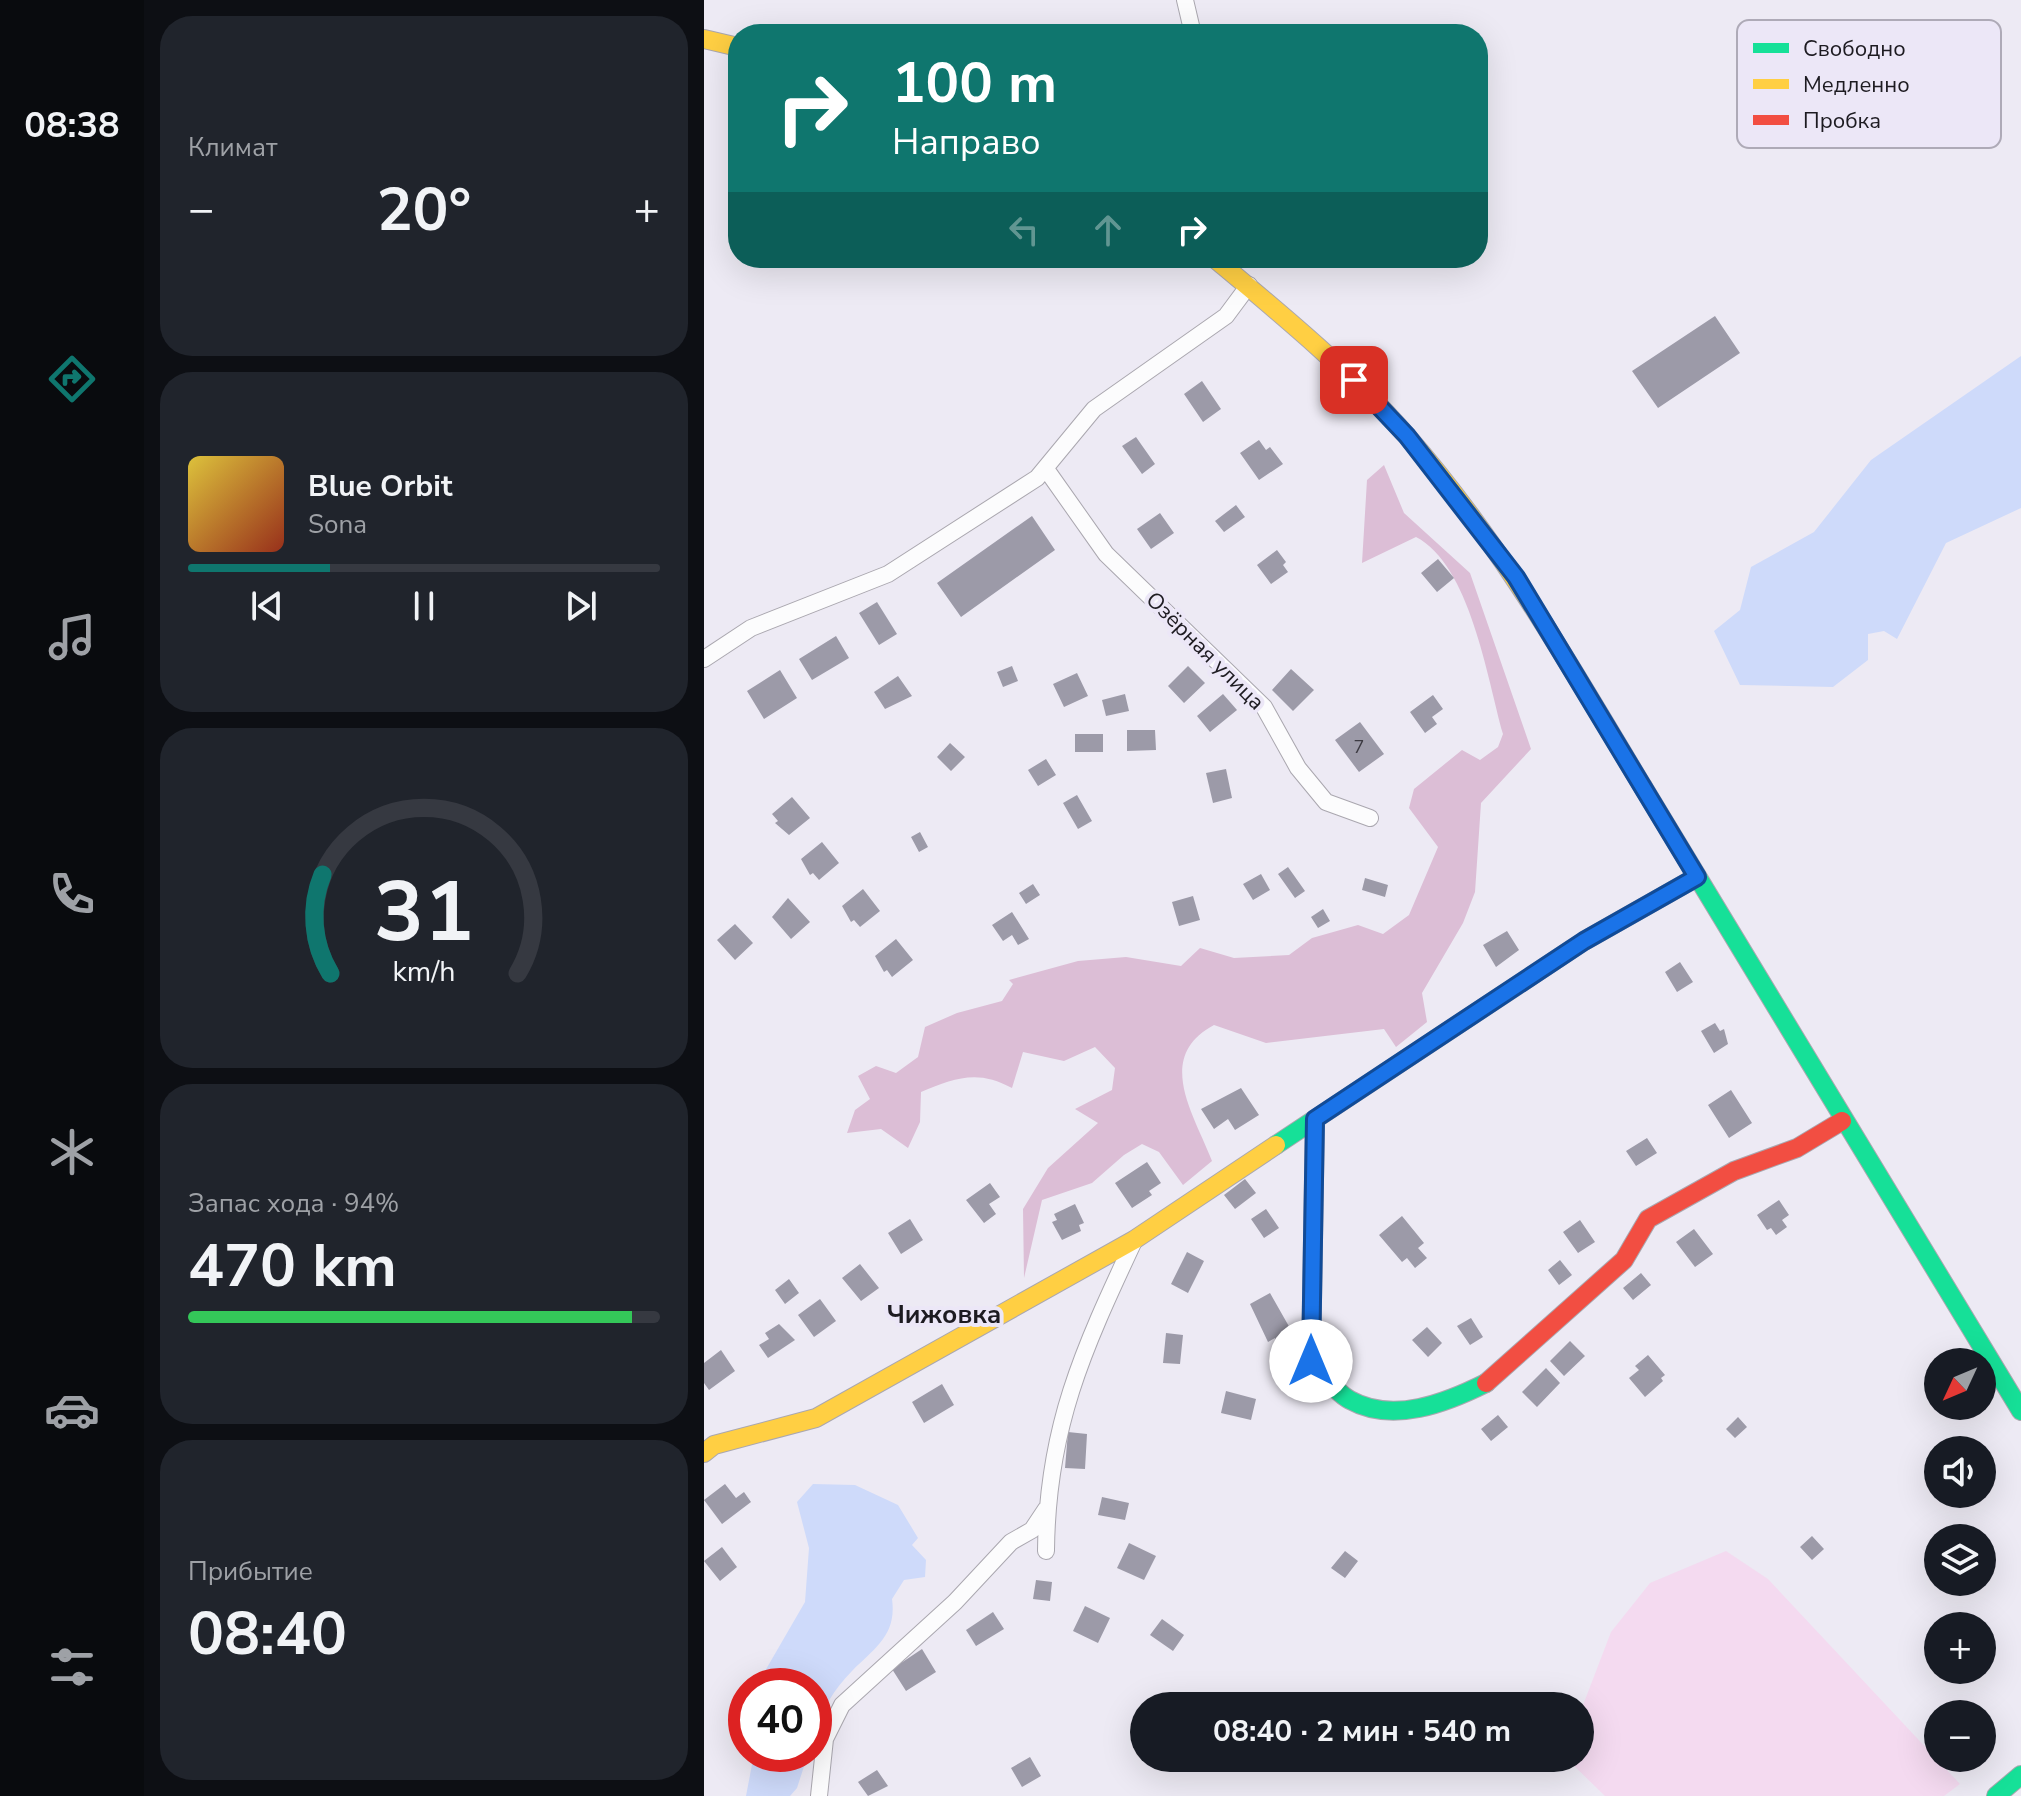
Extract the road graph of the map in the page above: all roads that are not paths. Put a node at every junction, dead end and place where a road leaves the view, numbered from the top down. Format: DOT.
graph roads {
  1 [pos="1185,0"];
  2 [pos="1191,24"];
  3 [pos="704,39"];
  4 [pos="728,45"];
  5 [pos="1227,268"];
  6 [pos="1249,285"];
  7 [pos="1046,469"];
  8 [pos="704,659"];
  9 [pos="1370,818"];
  10 [pos="1697,877"];
  11 [pos="1315,1119"];
  12 [pos="1842,1121"];
  13 [pos="1134,1240"];
  14 [pos="2021,1411"];
  15 [pos="704,1453"];
  16 [pos="1046,1509"];
  17 [pos="1046,1551"];
  18 [pos="2021,1775"];
  19 [pos="819,1796"];
  20 [pos="1996,1796"];
  1 -- 2 [label="street"];
  3 -- 4 [label="street"];
  5 -- 6 [label="street"];
  6 -- 7 [label="street"];
  6 -- 10 [label="street"];
  7 -- 8 [label="street"];
  7 -- 9 [label="street, Озёрная улица"];
  10 -- 11 [label="street"];
  10 -- 12 [label="street"];
  11 -- 12 [label="street"];
  11 -- 13 [label="street"];
  12 -- 14 [label="street"];
  13 -- 15 [label="street"];
  13 -- 16 [label="street"];
  16 -- 17 [label="street"];
  16 -- 19 [label="street"];
  18 -- 20 [label="street"];
}
